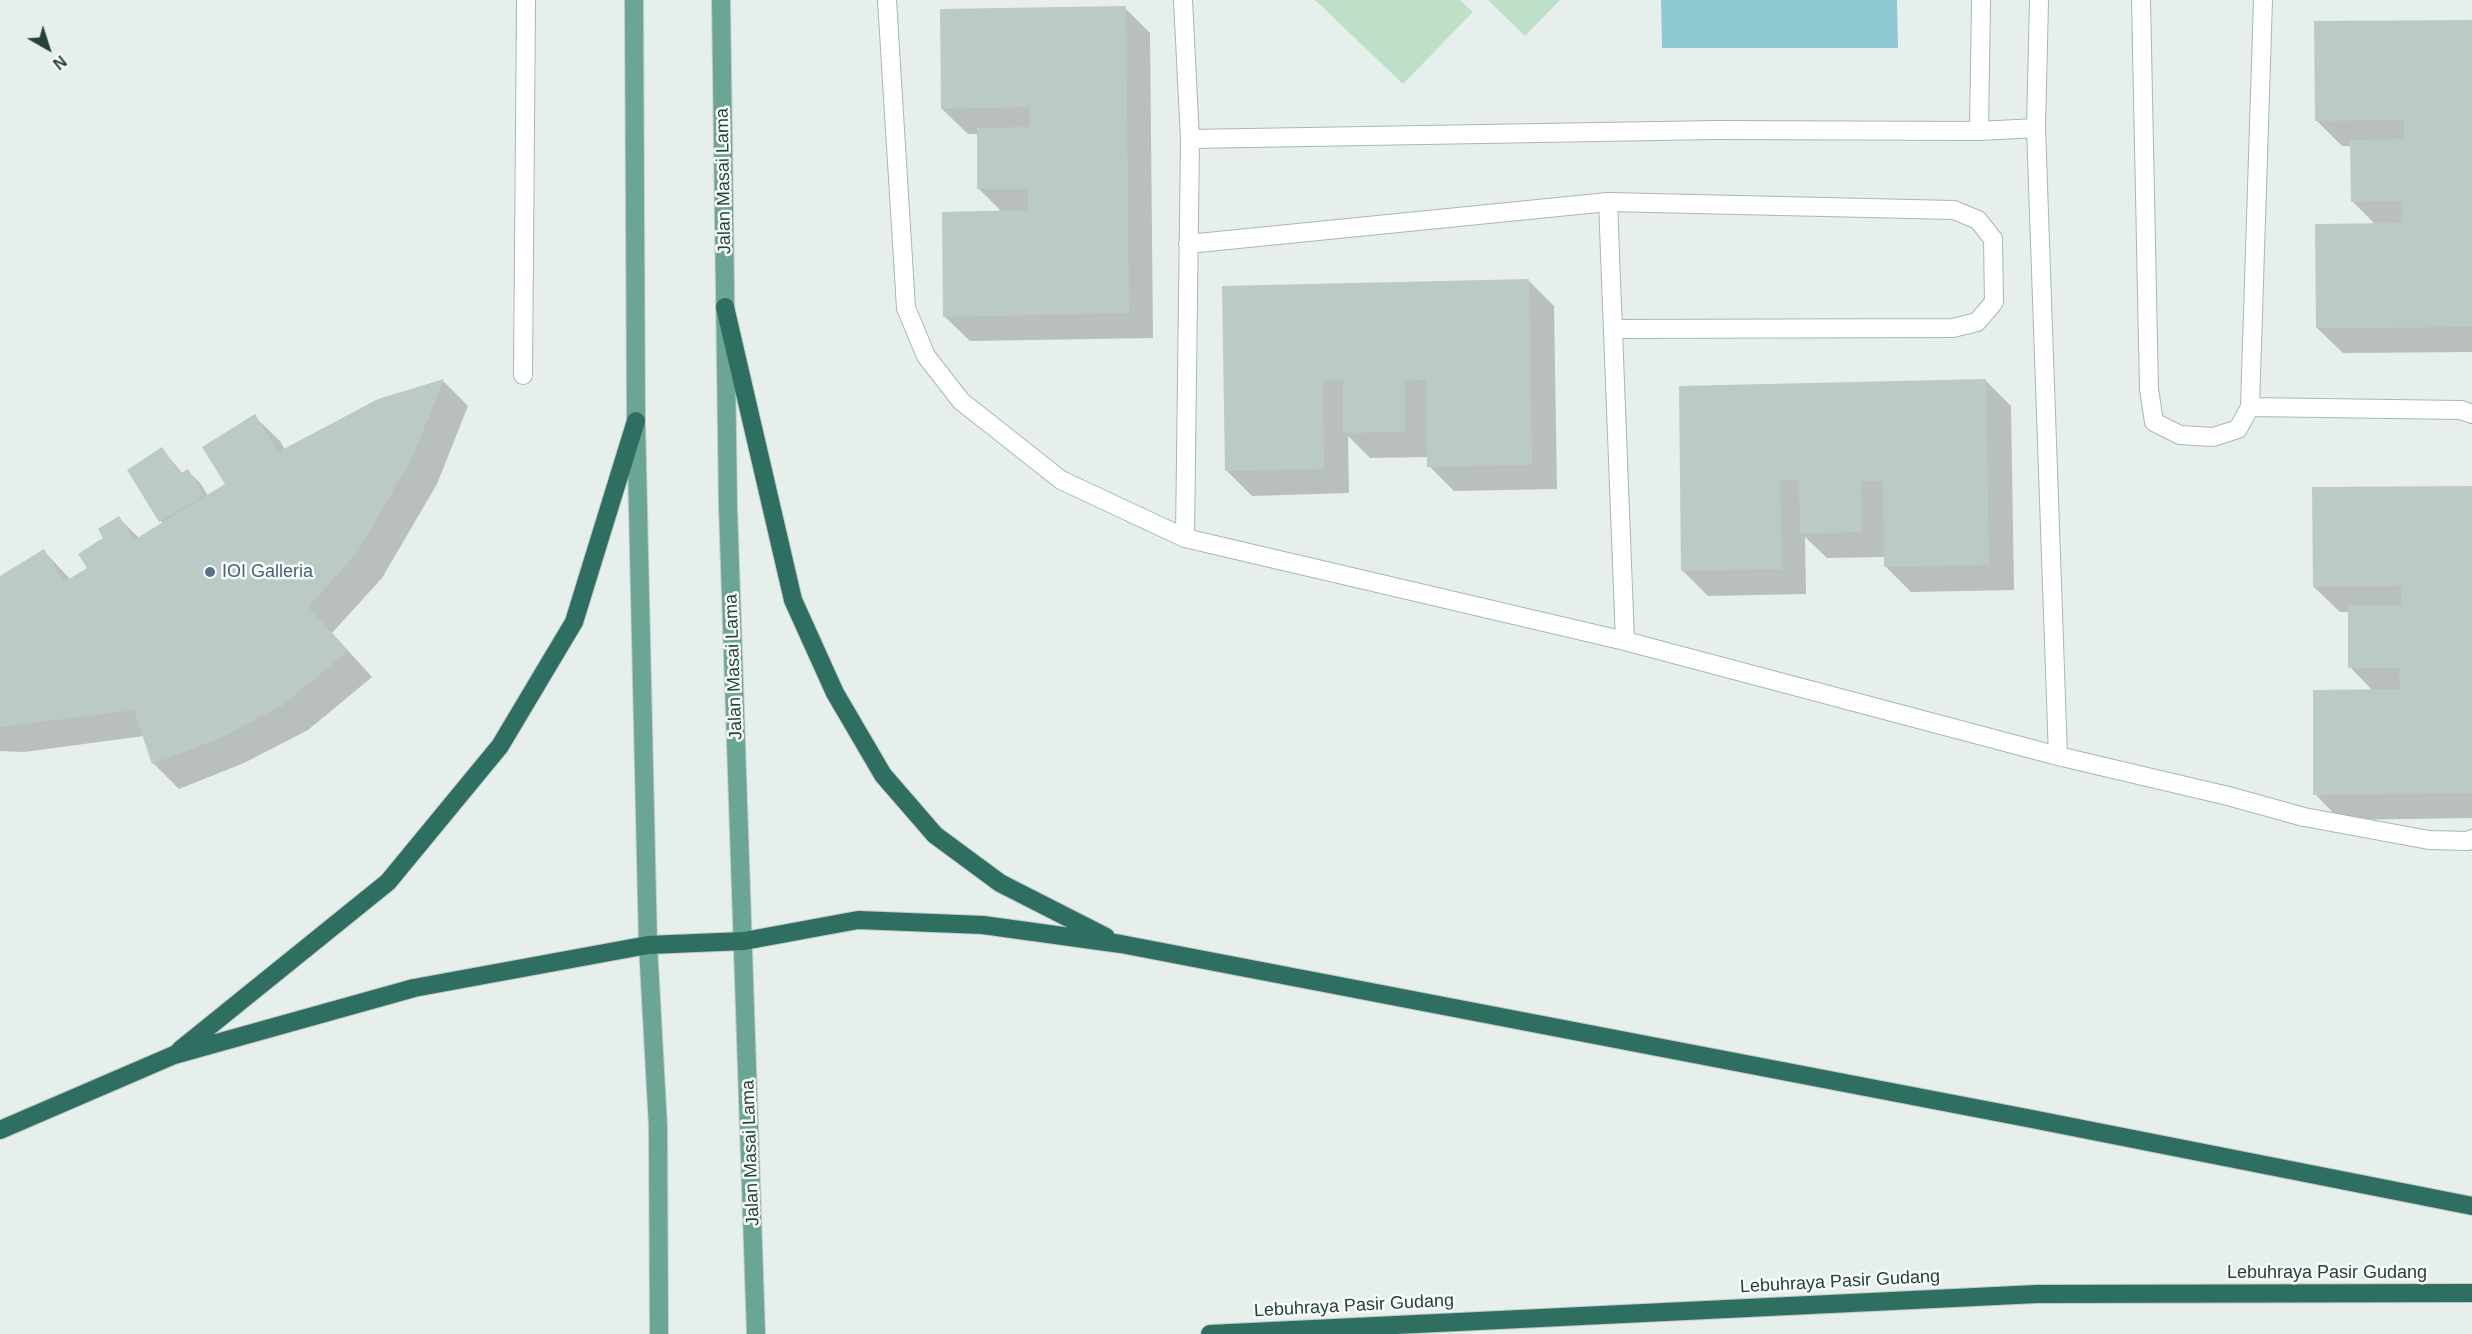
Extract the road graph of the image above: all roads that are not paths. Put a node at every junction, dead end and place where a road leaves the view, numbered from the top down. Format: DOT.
graph roads {
  1 [pos="526,0"];
  2 [pos="634,0"];
  3 [pos="721,0"];
  4 [pos="887,0"];
  5 [pos="1184,0"];
  6 [pos="1981,0"];
  7 [pos="2039,0"];
  8 [pos="2141,0"];
  9 [pos="2263,0"];
  10 [pos="2036,128"];
  11 [pos="1979,131"];
  12 [pos="1190,139"];
  13 [pos="1608,202"];
  14 [pos="1188,244"];
  15 [pos="725,307"];
  16 [pos="1613,329"];
  17 [pos="523,375"];
  18 [pos="2250,407"];
  19 [pos="2472,414"];
  20 [pos="636,421"];
  21 [pos="1185,538"];
  22 [pos="1625,641"];
  23 [pos="2058,756"];
  24 [pos="2472,839"];
  25 [pos="744,941"];
  26 [pos="1121,944"];
  27 [pos="648,945"];
  28 [pos="174,1055"];
  29 [pos="0,1130"];
  30 [pos="2472,1206"];
  31 [pos="2472,1293"];
  32 [pos="659,1334"];
  33 [pos="756,1334"];
  34 [pos="1210,1334"];
  1 -- 17 [label="lane"];
  2 -- 20 [label="main road"];
  3 -- 15 [label="main road, Jalan Masai Lama"];
  4 -- 21 [label="lane"];
  5 -- 12 [label="lane"];
  6 -- 11 [label="lane"];
  7 -- 10 [label="lane"];
  8 -- 18 [label="lane"];
  9 -- 18 [label="lane"];
  10 -- 11 [label="lane"];
  10 -- 23 [label="lane"];
  11 -- 12 [label="lane"];
  12 -- 14 [label="lane"];
  13 -- 14 [label="lane"];
  13 -- 16 [label="lane"];
  13 -- 16 [label="lane"];
  14 -- 21 [label="lane"];
  15 -- 25 [label="main road, Jalan Masai Lama"];
  15 -- 26 [label="highway"];
  16 -- 22 [label="lane"];
  18 -- 19 [label="lane"];
  20 -- 27 [label="main road"];
  20 -- 28 [label="highway"];
  21 -- 22 [label="lane"];
  22 -- 23 [label="lane"];
  23 -- 24 [label="lane"];
  25 -- 26 [label="highway"];
  25 -- 27 [label="highway"];
  25 -- 33 [label="main road, Jalan Masai Lama"];
  26 -- 30 [label="highway"];
  27 -- 28 [label="highway"];
  27 -- 32 [label="main road"];
  28 -- 29 [label="highway"];
  31 -- 34 [label="highway, Lebuhraya Pasir Gudang"];
}
